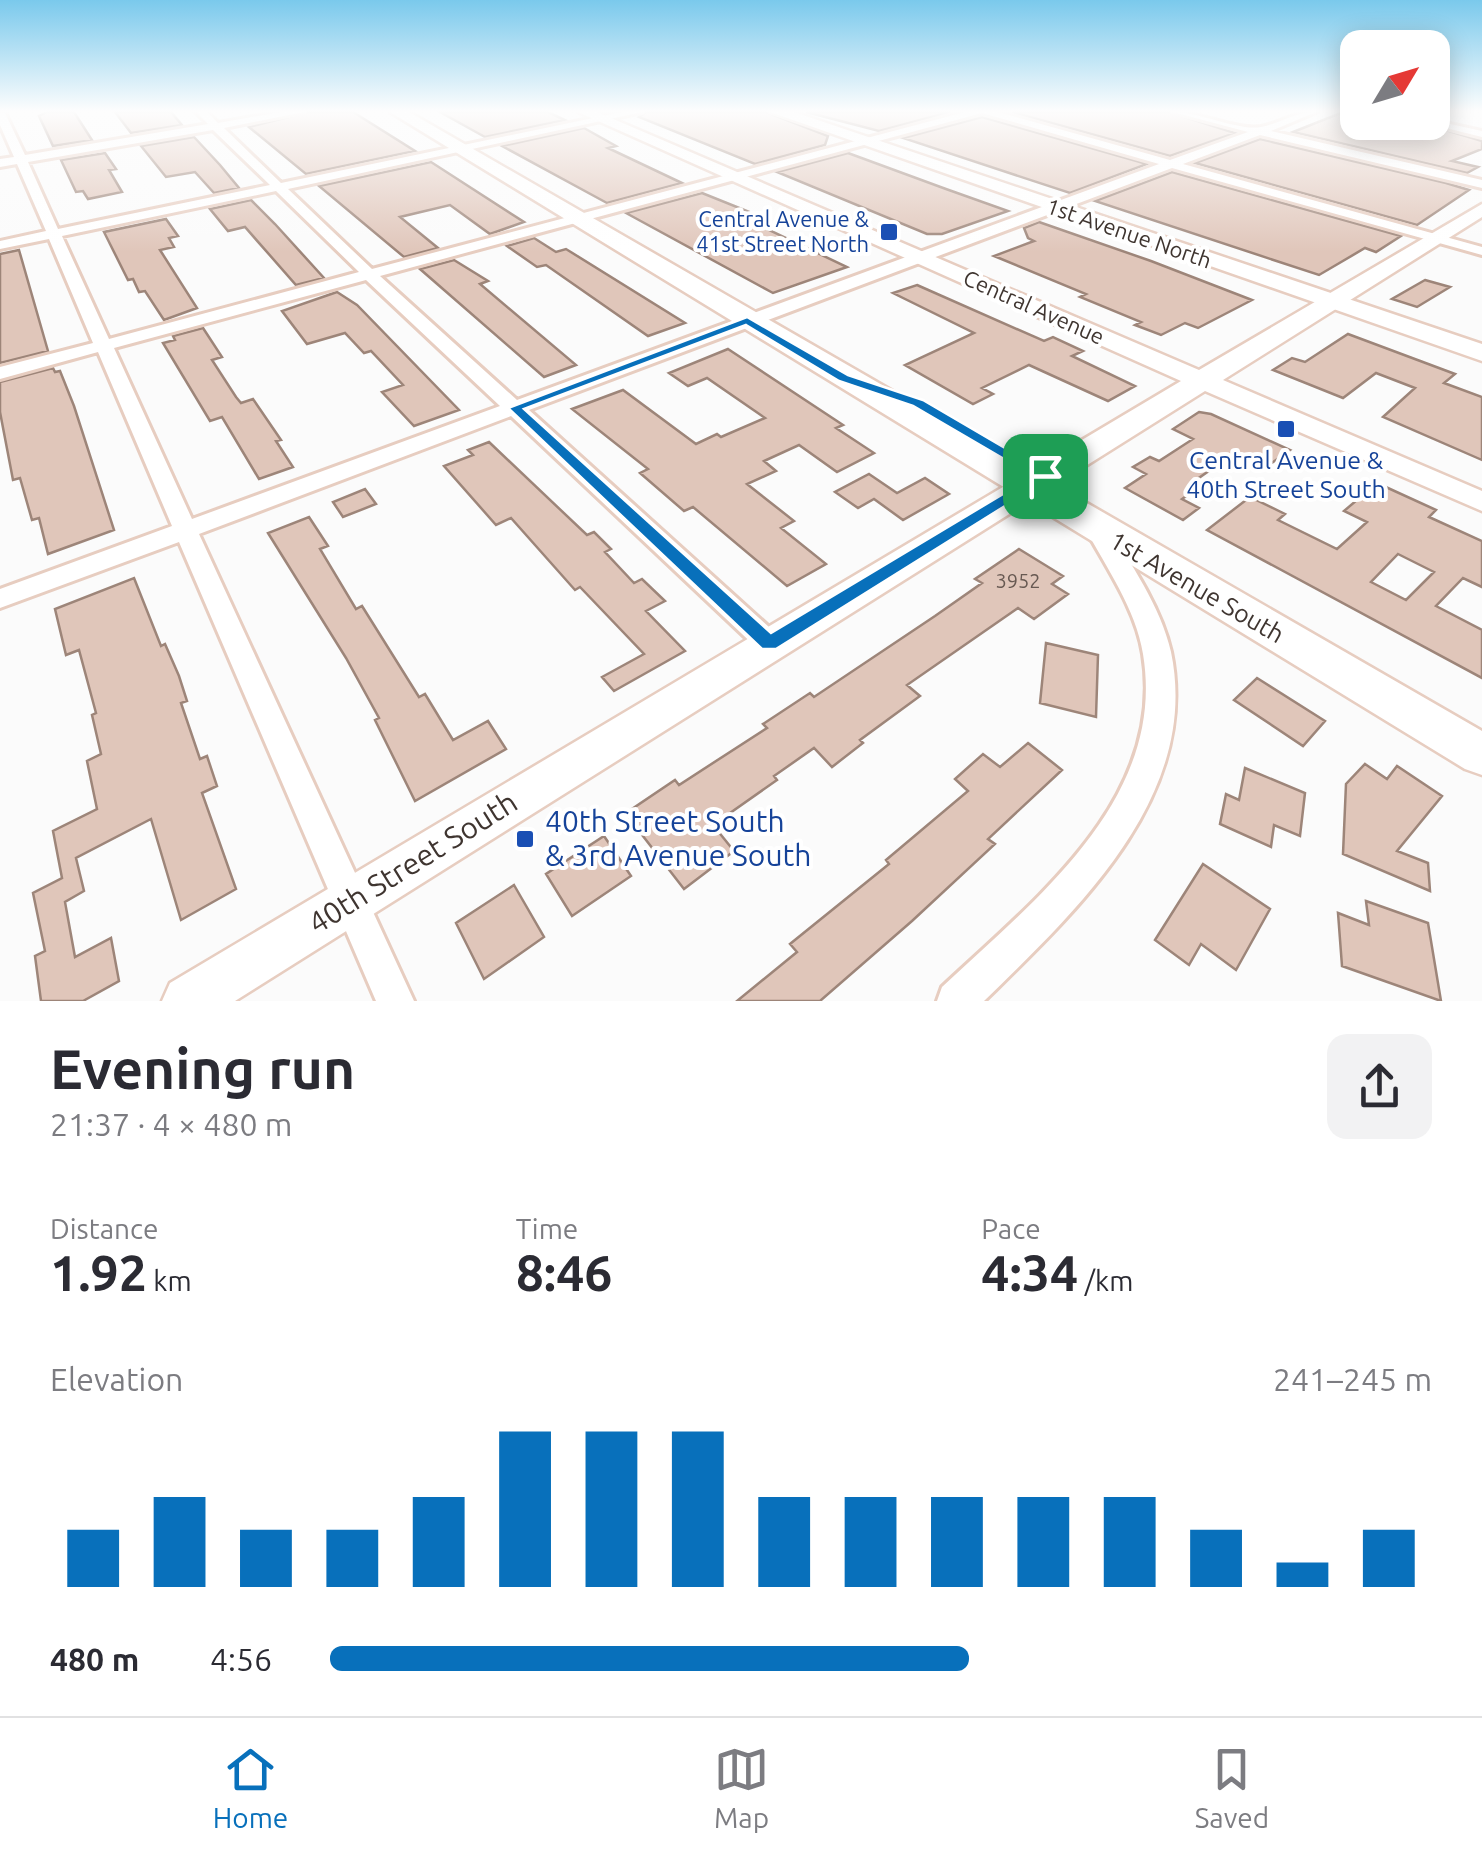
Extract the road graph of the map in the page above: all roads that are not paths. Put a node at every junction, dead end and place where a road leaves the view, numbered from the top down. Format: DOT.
graph roads {
  1 [pos="251,159"];
  2 [pos="413,159"];
  3 [pos="477,159"];
  4 [pos="692,159"];
  5 [pos="804,159"];
  6 [pos="910,159"];
  7 [pos="1151,159"];
  8 [pos="1184,159"];
  9 [pos="1376,159"];
  10 [pos="10,161"];
  11 [pos="1170,164"];
  12 [pos="734,177"];
  13 [pos="1482,184"];
  14 [pos="281,186"];
  15 [pos="1053,208"];
  16 [pos="1482,209"];
  17 [pos="580,219"];
  18 [pos="56,234"];
  19 [pos="1434,238"];
  20 [pos="0,246"];
  21 [pos="1482,251"];
  22 [pos="919,257"];
  23 [pos="369,274"];
  24 [pos="1332,302"];
  25 [pos="747,320"];
  26 [pos="106,345"];
  27 [pos="1482,353"];
  28 [pos="0,373"];
  29 [pos="1202,380"];
  30 [pos="515,408"];
  31 [pos="1037,481"];
  32 [pos="1482,502"];
  33 [pos="1098,528"];
  34 [pos="188,530"];
  35 [pos="0,599"];
  36 [pos="769,644"];
  37 [pos="1482,754"];
  38 [pos="352,902"];
  39 [pos="188,1001"];
  40 [pos="395,1001"];
  41 [pos="956,1001"];
  1 -- 14 [label="street"];
  2 -- 14 [label="street"];
  3 -- 17 [label="main road, 1st Avenue South"];
  4 -- 12 [label="street, Central Avenue"];
  5 -- 12 [label="street"];
  6 -- 15 [label="main road, 1st Avenue North"];
  7 -- 11 [label="street"];
  8 -- 11 [label="street"];
  9 -- 13 [label="street"];
  10 -- 18 [label="street"];
  11 -- 15 [label="street"];
  11 -- 19 [label="street"];
  12 -- 17 [label="street"];
  12 -- 22 [label="street, Central Avenue"];
  14 -- 18 [label="street"];
  14 -- 23 [label="street"];
  15 -- 22 [label="street"];
  15 -- 24 [label="main road, 1st Avenue North"];
  16 -- 19 [label="street, 40th Street South"];
  17 -- 23 [label="street"];
  17 -- 25 [label="main road, 1st Avenue South"];
  18 -- 20 [label="street"];
  18 -- 26 [label="street"];
  19 -- 21 [label="street"];
  19 -- 24 [label="street, 40th Street South"];
  22 -- 25 [label="street"];
  22 -- 29 [label="street, Central Avenue"];
  23 -- 26 [label="street"];
  23 -- 30 [label="street"];
  24 -- 27 [label="main road, 1st Avenue North"];
  24 -- 29 [label="street, 40th Street South"];
  25 -- 30 [label="street"];
  25 -- 31 [label="main road, 1st Avenue South"];
  26 -- 28 [label="street"];
  26 -- 34 [label="street"];
  29 -- 31 [label="street, 40th Street South"];
  29 -- 32 [label="street, Central Avenue"];
  30 -- 34 [label="street"];
  30 -- 36 [label="street"];
  31 -- 33 [label="main road, 1st Avenue South"];
  31 -- 36 [label="street, 40th Street South"];
  33 -- 37 [label="main road, 1st Avenue South"];
  33 -- 41 [label="street"];
  34 -- 35 [label="street"];
  34 -- 38 [label="street"];
  36 -- 38 [label="street, 40th Street South"];
  38 -- 39 [label="street, 40th Street South"];
  38 -- 40 [label="street"];
}
